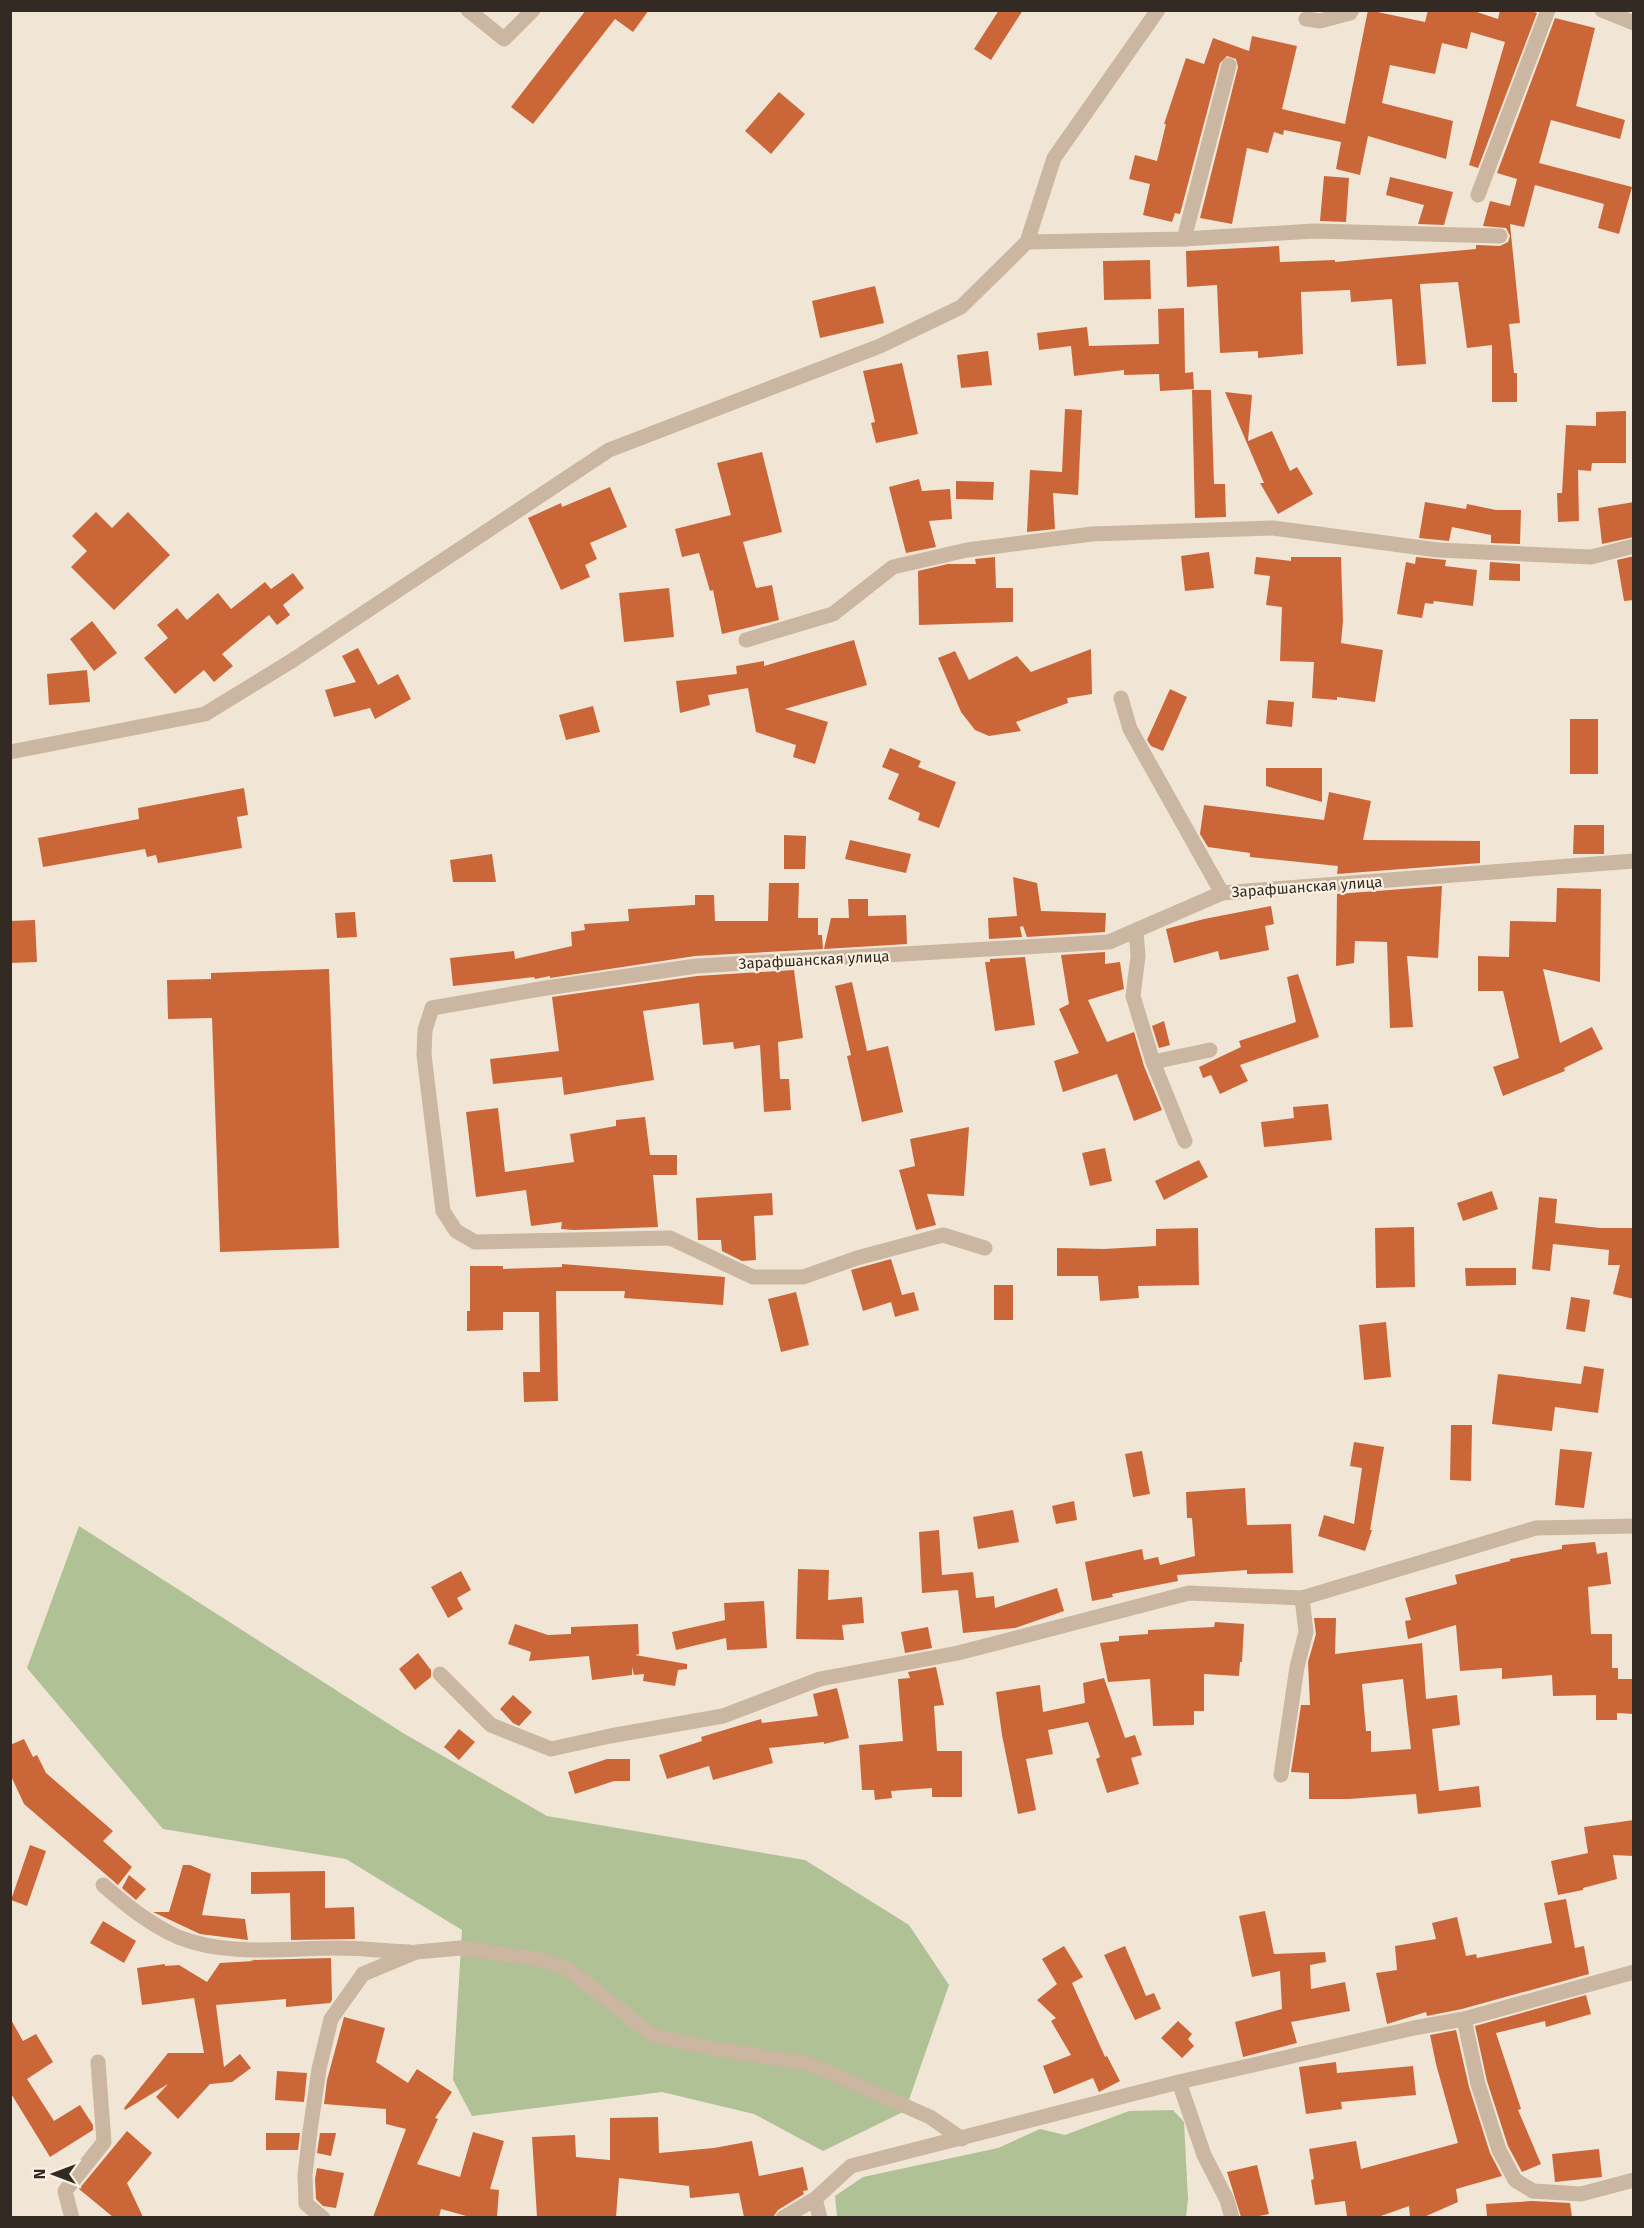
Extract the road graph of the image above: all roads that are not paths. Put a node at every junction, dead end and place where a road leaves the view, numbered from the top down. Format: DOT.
graph roads {
  1 [pos="468,10"];
  2 [pos="533,10"];
  3 [pos="1158,10"];
  4 [pos="1352,10"];
  5 [pos="1548,10"];
  6 [pos="1602,10"];
  7 [pos="1306,20"];
  8 [pos="1634,23"];
  9 [pos="1229,64"];
  10 [pos="1478,195"];
  11 [pos="1500,236"];
  12 [pos="1184,239"];
  13 [pos="1028,242"];
  14 [pos="1634,546"];
  15 [pos="746,640"];
  16 [pos="1121,698"];
  17 [pos="10,752"];
  18 [pos="1634,861"];
  19 [pos="1222,893"];
  20 [pos="1136,931"];
  21 [pos="1210,1050"];
  22 [pos="1153,1062"];
  23 [pos="1185,1141"];
  24 [pos="985,1248"];
  25 [pos="1634,1526"];
  26 [pos="1302,1598"];
  27 [pos="440,1674"];
  28 [pos="1281,1775"];
  29 [pos="103,1885"];
  30 [pos="416,1952"];
  31 [pos="1634,1972"];
  32 [pos="1464,2019"];
  33 [pos="98,2062"];
  34 [pos="1179,2082"];
  35 [pos="962,2139"];
  36 [pos="1634,2180"];
  37 [pos="814,2199"];
  38 [pos="72,2217"];
  39 [pos="323,2217"];
  40 [pos="783,2217"];
  41 [pos="820,2217"];
  42 [pos="1232,2217"];
  1 -- 2 [label="street"];
  3 -- 13 [label="street"];
  4 -- 7 [label="street"];
  5 -- 10 [label="street"];
  6 -- 8 [label="street"];
  9 -- 12 [label="street"];
  11 -- 12 [label="street"];
  12 -- 13 [label="street"];
  13 -- 17 [label="street"];
  14 -- 15 [label="street"];
  16 -- 19 [label="street"];
  18 -- 19 [label="street, Зарафшанская улица"];
  19 -- 20 [label="street, Зарафшанская улица"];
  20 -- 22 [label="street"];
  20 -- 24 [label="street, Зарафшанская улица"];
  21 -- 22 [label="street"];
  22 -- 23 [label="street"];
  25 -- 26 [label="street"];
  26 -- 27 [label="street"];
  26 -- 28 [label="street"];
  29 -- 30 [label="street"];
  30 -- 35 [label="street"];
  30 -- 39 [label="street"];
  31 -- 32 [label="street"];
  32 -- 34 [label="street"];
  32 -- 36 [label="street"];
  33 -- 38 [label="street"];
  34 -- 35 [label="street"];
  34 -- 42 [label="street"];
  35 -- 37 [label="street"];
  37 -- 40 [label="street"];
  37 -- 41 [label="street"];
}
